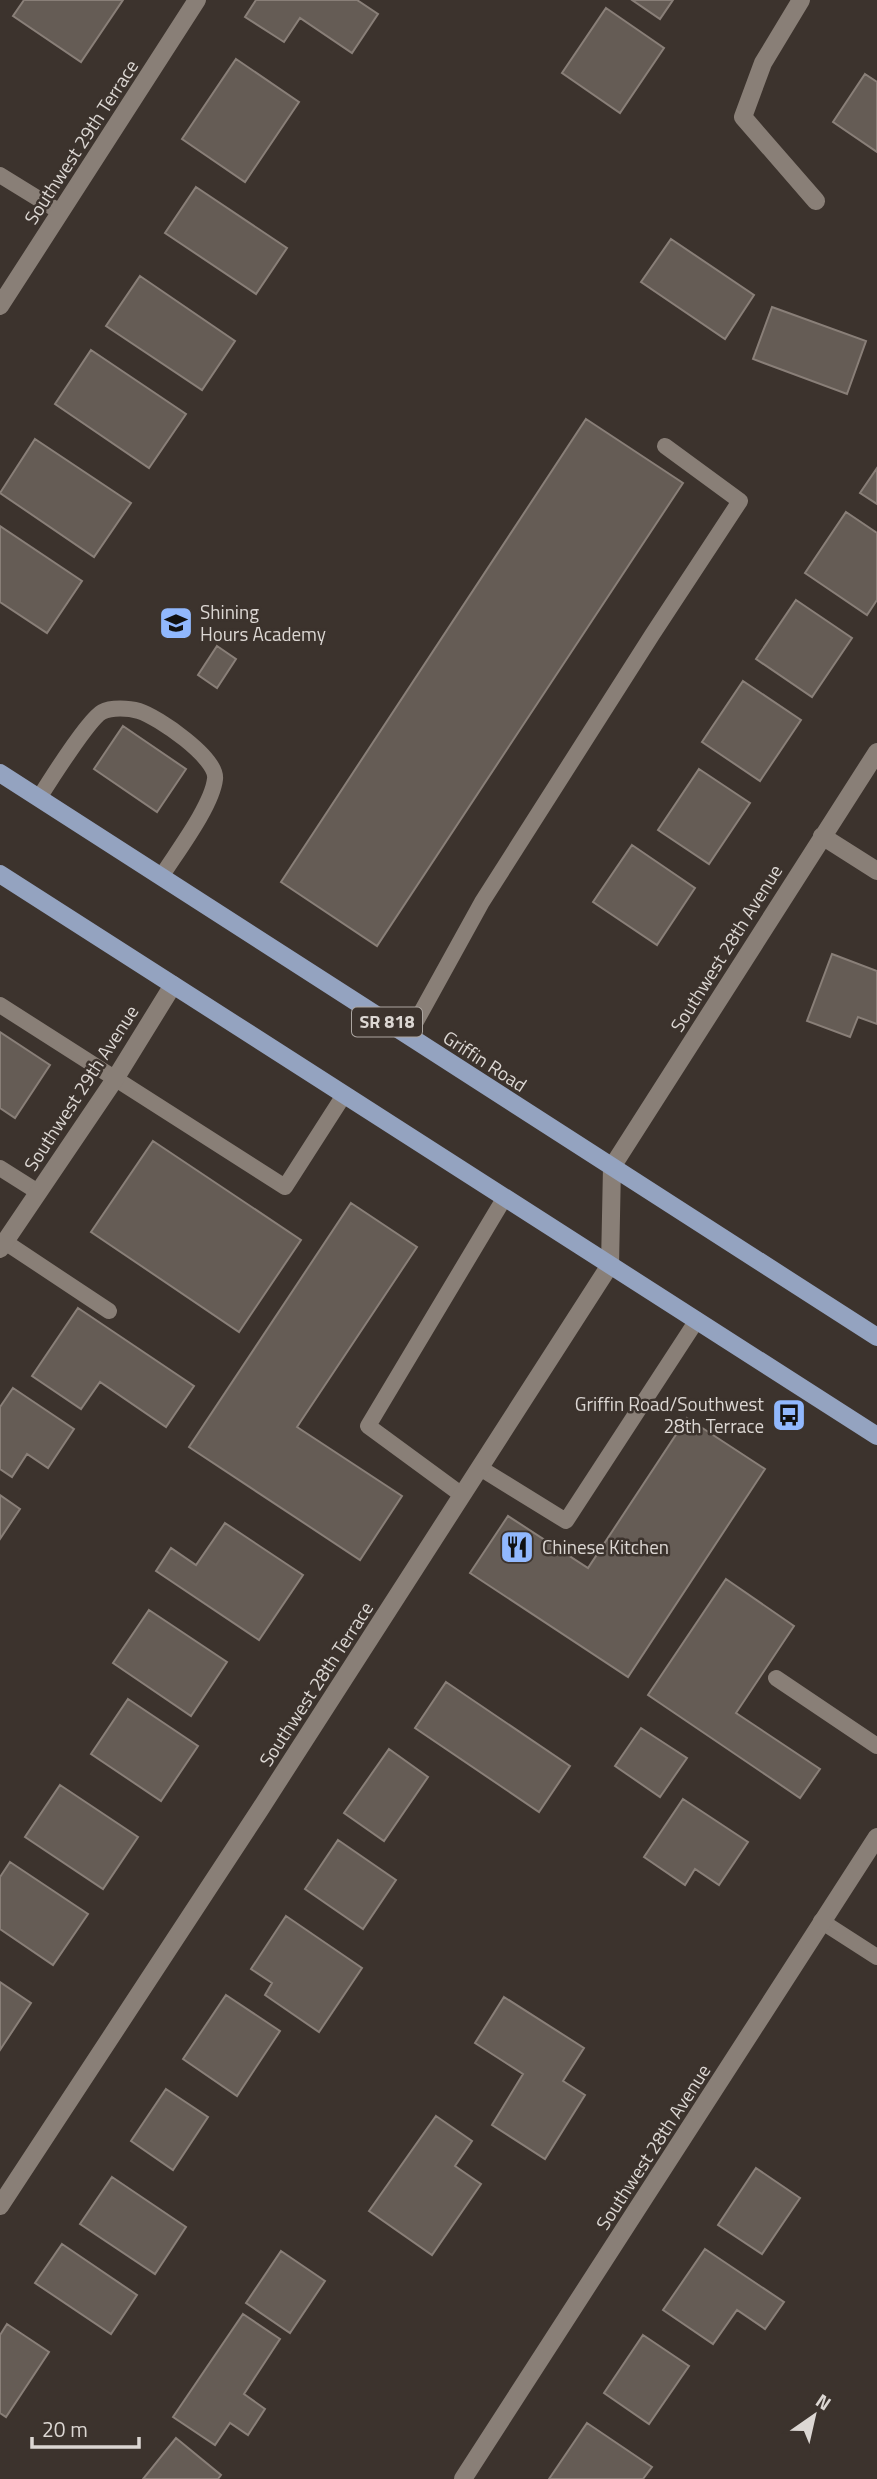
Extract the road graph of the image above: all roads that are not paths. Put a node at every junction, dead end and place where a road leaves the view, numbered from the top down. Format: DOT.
graph roads {
  1 [pos="197,0"];
  2 [pos="800,0"];
  3 [pos="0,175"];
  4 [pos="816,201"];
  5 [pos="60,212"];
  6 [pos="0,306"];
  7 [pos="666,446"];
  8 [pos="877,752"];
  9 [pos="0,774"];
  10 [pos="38,798"];
  11 [pos="822,836"];
  12 [pos="877,871"];
  13 [pos="0,874"];
  14 [pos="161,877"];
  15 [pos="173,985"];
  16 [pos="0,1005"];
  17 [pos="408,1036"];
  18 [pos="115,1079"];
  19 [pos="344,1095"];
  20 [pos="612,1167"];
  21 [pos="0,1168"];
  22 [pos="38,1192"];
  23 [pos="505,1197"];
  24 [pos="2,1246"];
  25 [pos="610,1265"];
  26 [pos="109,1311"];
  27 [pos="697,1320"];
  28 [pos="877,1337"];
  29 [pos="877,1436"];
  30 [pos="480,1468"];
  31 [pos="462,1495"];
  32 [pos="776,1678"];
  33 [pos="877,1746"];
  34 [pos="877,1837"];
  35 [pos="821,1922"];
  36 [pos="877,1957"];
  37 [pos="0,2206"];
  38 [pos="463,2479"];
  1 -- 5 [label="street, Southwest 29th Terrace"];
  2 -- 4 [label="street"];
  3 -- 5 [label="lane"];
  5 -- 6 [label="street, Southwest 29th Terrace"];
  7 -- 17 [label="lane"];
  8 -- 11 [label="street, Southwest 28th Avenue"];
  9 -- 10 [label="main road, Griffin Road / SR 818"];
  10 -- 14 [label="main road, Griffin Road / SR 818"];
  10 -- 14 [label="lane"];
  11 -- 12 [label="street"];
  11 -- 20 [label="street, Southwest 28th Avenue"];
  13 -- 15 [label="main road"];
  14 -- 17 [label="main road, Griffin Road / SR 818"];
  15 -- 18 [label="street, Southwest 29th Avenue"];
  15 -- 19 [label="main road"];
  16 -- 18 [label="lane"];
  17 -- 20 [label="main road, Griffin Road / SR 818"];
  18 -- 19 [label="lane"];
  18 -- 22 [label="street, Southwest 29th Avenue"];
  19 -- 23 [label="main road"];
  20 -- 25 [label="street"];
  20 -- 28 [label="main road, Griffin Road / SR 818"];
  21 -- 22 [label="lane"];
  22 -- 24 [label="street, Southwest 29th Avenue"];
  23 -- 25 [label="main road"];
  23 -- 31 [label="lane"];
  24 -- 26 [label="lane"];
  25 -- 27 [label="main road"];
  25 -- 30 [label="street, Southwest 28th Terrace"];
  27 -- 29 [label="main road"];
  27 -- 30 [label="lane"];
  30 -- 31 [label="street, Southwest 28th Terrace"];
  31 -- 37 [label="street, Southwest 28th Terrace"];
  32 -- 33 [label="lane"];
  34 -- 35 [label="street, Southwest 28th Avenue"];
  35 -- 36 [label="lane"];
  35 -- 38 [label="street, Southwest 28th Avenue"];
}
